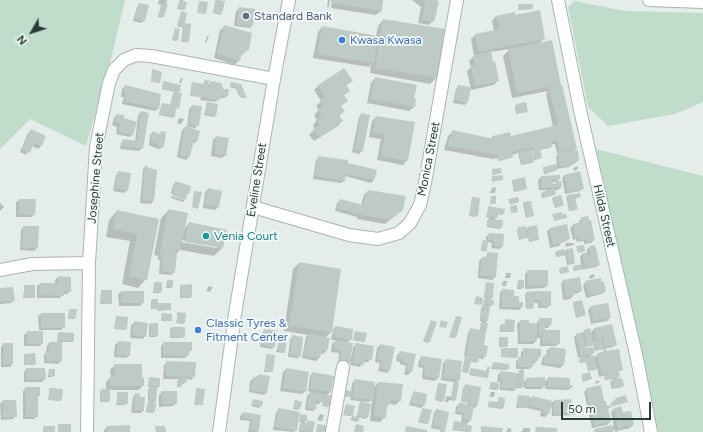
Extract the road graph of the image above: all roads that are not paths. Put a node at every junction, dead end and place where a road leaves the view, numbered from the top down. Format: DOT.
graph roads {
  1 [pos="289,0"];
  2 [pos="457,0"];
  3 [pos="558,0"];
  4 [pos="649,0"];
  5 [pos="703,2"];
  6 [pos="274,79"];
  7 [pos="253,207"];
  8 [pos="89,263"];
  9 [pos="0,270"];
  10 [pos="343,367"];
  11 [pos="86,432"];
  12 [pos="218,432"];
  13 [pos="332,432"];
  14 [pos="651,432"];
  1 -- 6 [label="street, Eveline Street"];
  2 -- 7 [label="street, Monica Street"];
  3 -- 14 [label="street, Hilda Street"];
  4 -- 5 [label="street"];
  6 -- 7 [label="street, Eveline Street"];
  6 -- 8 [label="street, Josephine Street"];
  7 -- 12 [label="street, Eveline Street"];
  8 -- 9 [label="street"];
  8 -- 11 [label="street, Josephine Street"];
  10 -- 13 [label="street"];
}
